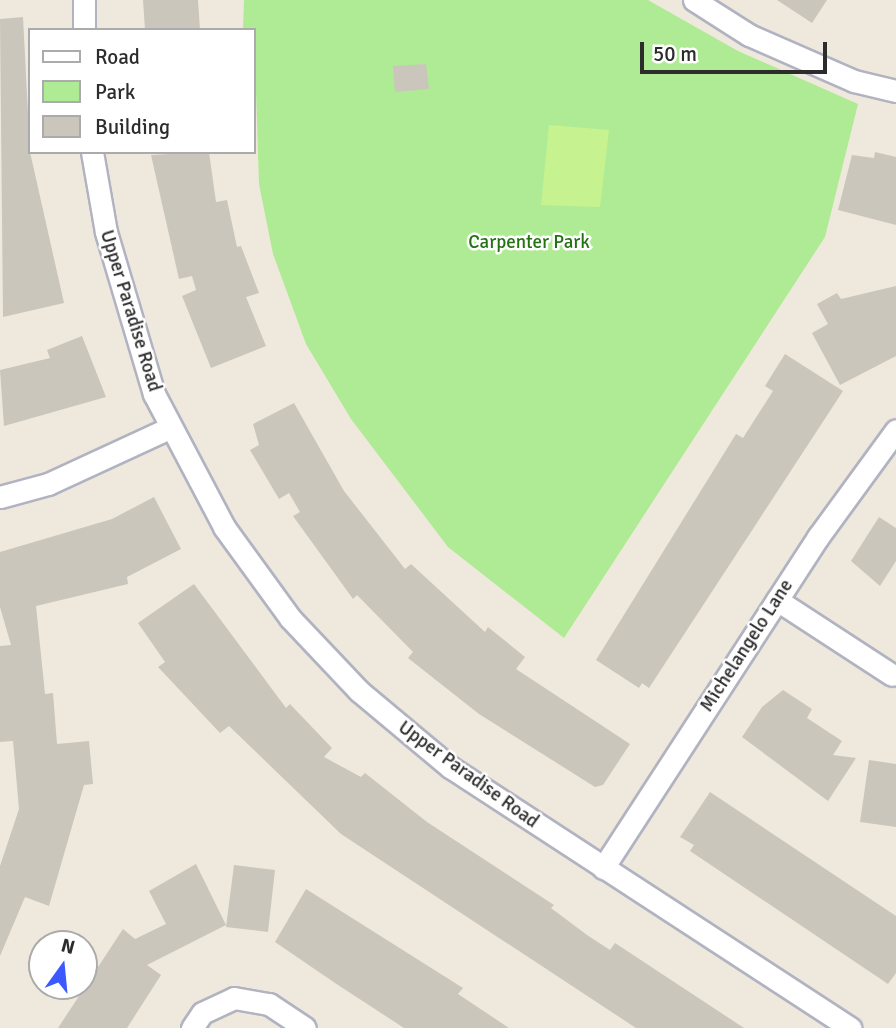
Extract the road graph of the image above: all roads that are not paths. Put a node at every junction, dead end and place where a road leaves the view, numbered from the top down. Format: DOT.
graph roads {
  1 [pos="84,0"];
  2 [pos="694,0"];
  3 [pos="84,28"];
  4 [pos="896,91"];
  5 [pos="92,154"];
  6 [pos="169,428"];
  7 [pos="896,430"];
  8 [pos="0,497"];
  9 [pos="777,600"];
  10 [pos="892,675"];
  11 [pos="603,868"];
  12 [pos="192,1028"];
  13 [pos="305,1028"];
  14 [pos="850,1028"];
  1 -- 3 [label="street"];
  2 -- 4 [label="street"];
  5 -- 6 [label="street, Upper Paradise Road"];
  6 -- 8 [label="street"];
  6 -- 11 [label="street, Upper Paradise Road"];
  7 -- 9 [label="street, Michelangelo Lane"];
  9 -- 10 [label="street"];
  9 -- 11 [label="street, Michelangelo Lane"];
  11 -- 14 [label="street, Upper Paradise Road"];
  12 -- 13 [label="street"];
}
